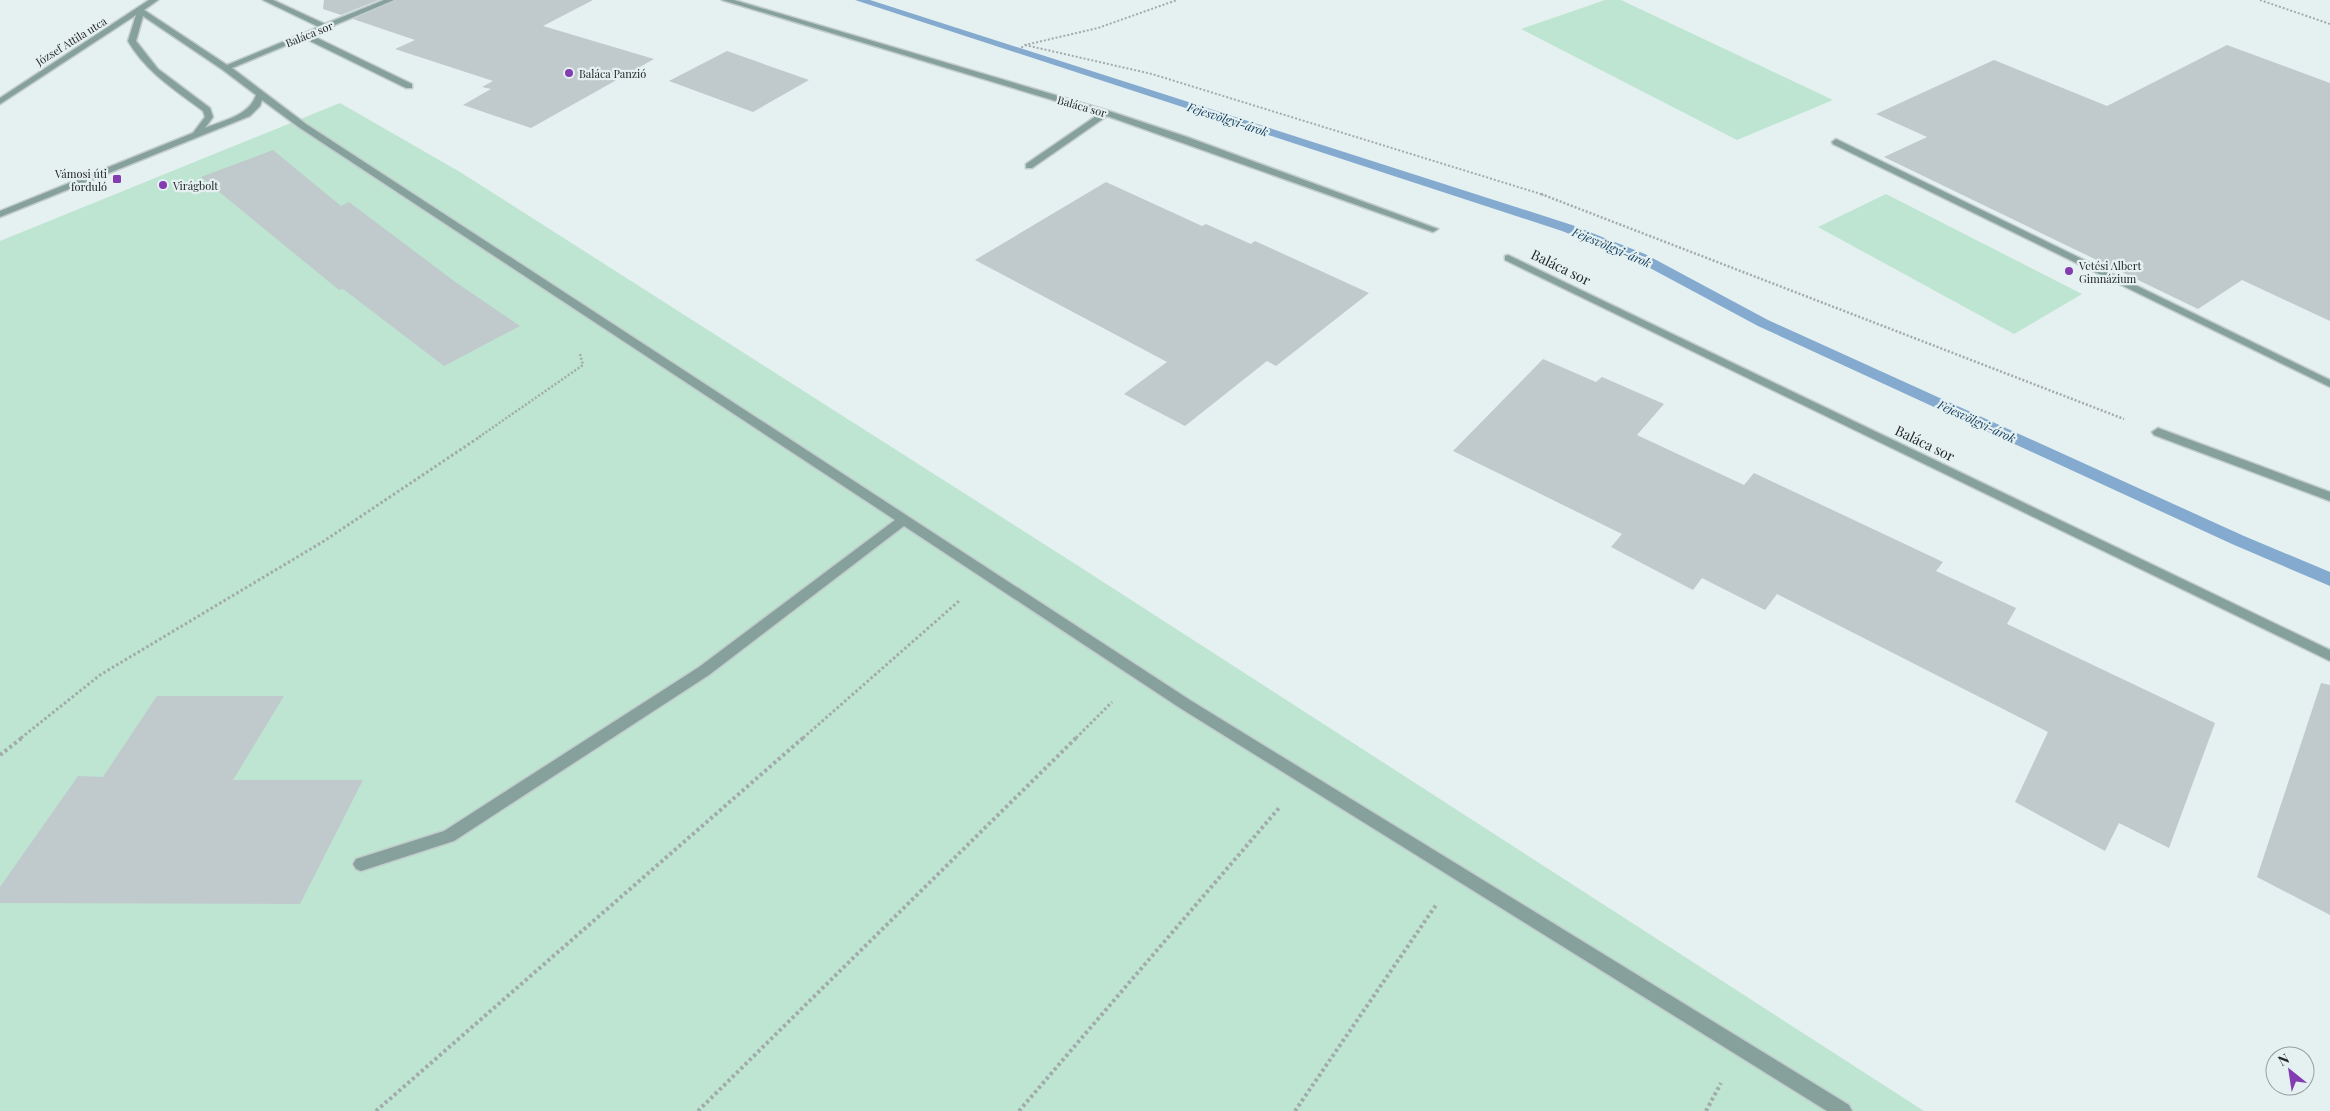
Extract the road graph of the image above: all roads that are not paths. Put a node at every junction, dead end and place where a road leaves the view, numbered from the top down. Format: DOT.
graph roads {
  1 [pos="154,0"];
  2 [pos="267,0"];
  3 [pos="390,0"];
  4 [pos="726,0"];
  5 [pos="141,11"];
  6 [pos="325,28"];
  7 [pos="306,36"];
  8 [pos="226,68"];
  9 [pos="409,86"];
  10 [pos="260,94"];
  11 [pos="0,102"];
  12 [pos="1106,113"];
  13 [pos="194,137"];
  14 [pos="1836,142"];
  15 [pos="1029,166"];
  16 [pos="0,214"];
  17 [pos="1433,229"];
  18 [pos="1508,258"];
  19 [pos="2330,384"];
  20 [pos="2158,432"];
  21 [pos="2330,497"];
  22 [pos="904,520"];
  23 [pos="2330,656"];
  24 [pos="361,864"];
  25 [pos="1843,1111"];
  1 -- 5 [label="street, József Attila utca"];
  2 -- 6 [label="street"];
  3 -- 6 [label="street, Baláca sor"];
  4 -- 12 [label="street, Baláca sor"];
  5 -- 8 [label="street"];
  5 -- 11 [label="street, József Attila utca"];
  5 -- 13 [label="street"];
  6 -- 7 [label="street, Baláca sor"];
  7 -- 8 [label="street, Baláca sor"];
  7 -- 9 [label="street"];
  8 -- 10 [label="street"];
  10 -- 13 [label="street"];
  10 -- 22 [label="street"];
  12 -- 15 [label="street"];
  12 -- 17 [label="street, Baláca sor"];
  13 -- 16 [label="street"];
  14 -- 19 [label="street"];
  18 -- 23 [label="street, Baláca sor"];
  20 -- 21 [label="street"];
  22 -- 24 [label="street"];
  22 -- 25 [label="street"];
}
